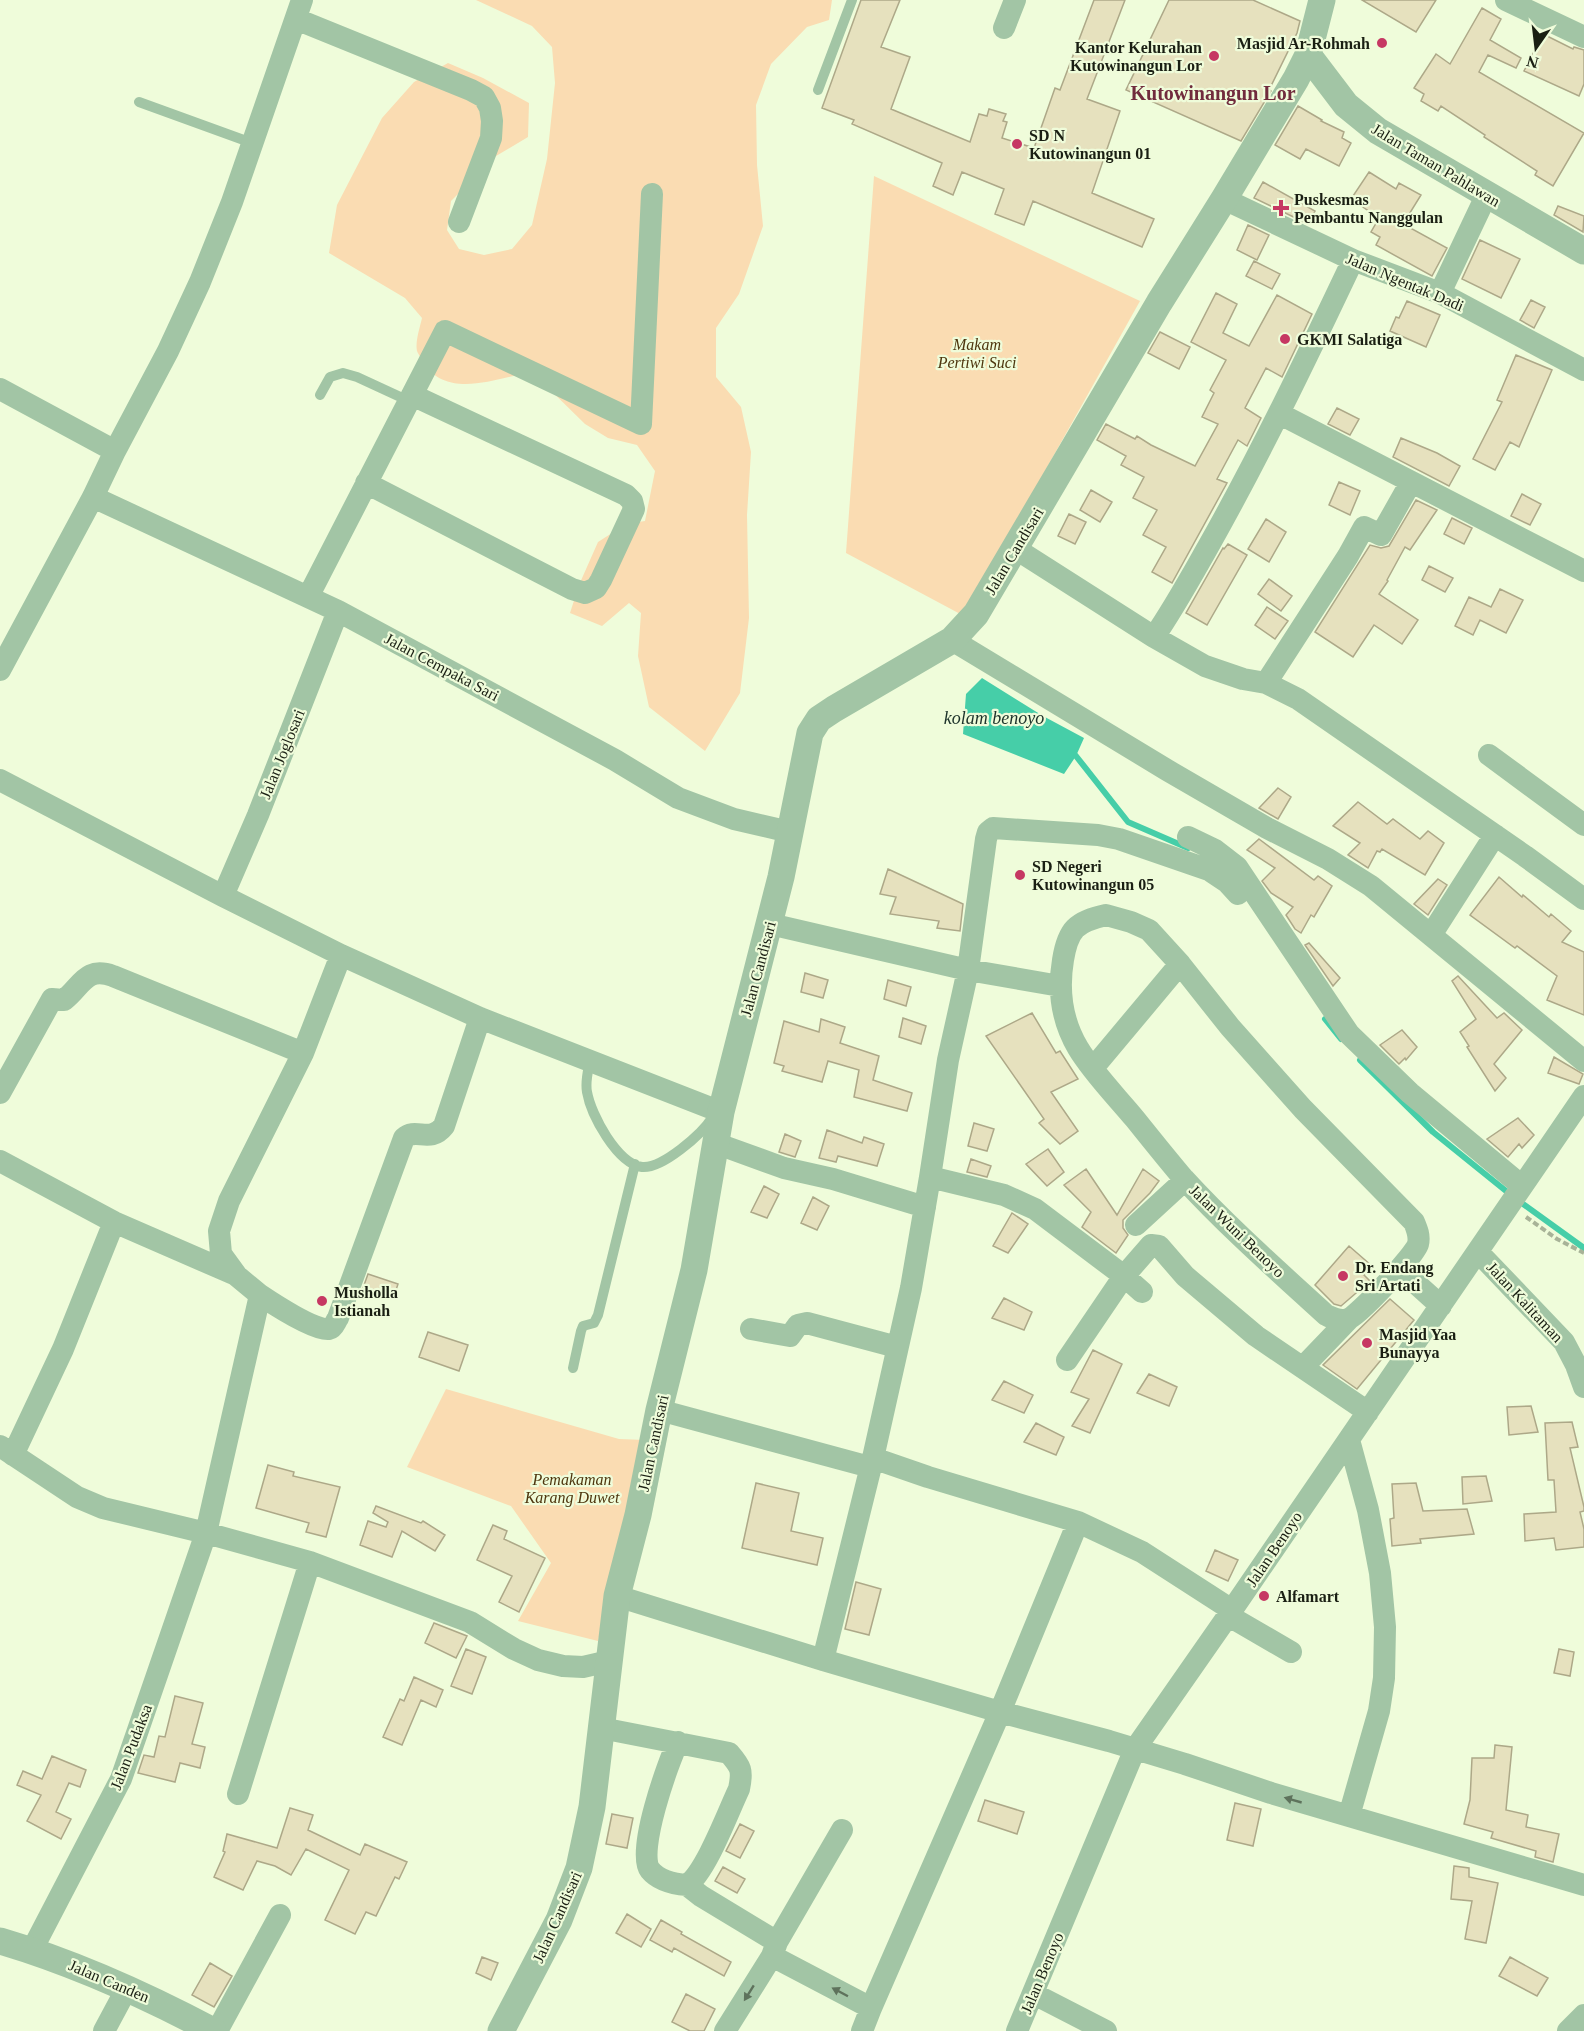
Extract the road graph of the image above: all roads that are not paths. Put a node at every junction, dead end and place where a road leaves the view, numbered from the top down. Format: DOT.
graph roads {
  1 [pos="852,0"];
  2 [pos="1015,0"];
  3 [pos="1323,0"];
  4 [pos="1506,0"];
  5 [pos="299,9"];
  6 [pos="1004,28"];
  7 [pos="1584,38"];
  8 [pos="1308,55"];
  9 [pos="818,90"];
  10 [pos="139,102"];
  11 [pos="252,143"];
  12 [pos="652,194"];
  13 [pos="1486,196"];
  14 [pos="1224,199"];
  15 [pos="459,222"];
  16 [pos="1584,251"];
  17 [pos="1353,260"];
  18 [pos="1440,293"];
  19 [pos="1584,370"];
  20 [pos="0,389"];
  21 [pos="320,395"];
  22 [pos="410,398"];
  23 [pos="1280,414"];
  24 [pos="115,451"];
  25 [pos="1411,482"];
  26 [pos="366,483"];
  27 [pos="93,497"];
  28 [pos="1016,549"];
  29 [pos="1584,571"];
  30 [pos="308,597"];
  31 [pos="339,611"];
  32 [pos="1154,637"];
  33 [pos="952,640"];
  34 [pos="0,670"];
  35 [pos="1266,683"];
  36 [pos="1489,755"];
  37 [pos="0,780"];
  38 [pos="1584,825"];
  39 [pos="790,832"];
  40 [pos="1495,835"];
  41 [pos="1188,837"];
  42 [pos="1215,861"];
  43 [pos="1238,894"];
  44 [pos="223,896"];
  45 [pos="1584,899"];
  46 [pos="770,924"];
  47 [pos="1431,935"];
  48 [pos="342,955"];
  49 [pos="1180,964"];
  50 [pos="968,970"];
  51 [pos="1060,986"];
  52 [pos="480,1018"];
  53 [pos="303,1053"];
  54 [pos="590,1060"];
  55 [pos="1584,1061"];
  56 [pos="1093,1068"];
  57 [pos="0,1093"];
  58 [pos="1584,1096"];
  59 [pos="719,1111"];
  60 [pos="716,1143"];
  61 [pos="0,1161"];
  62 [pos="635,1164"];
  63 [pos="930,1177"];
  64 [pos="1185,1180"];
  65 [pos="1516,1194"];
  66 [pos="925,1207"];
  67 [pos="114,1222"];
  68 [pos="1136,1225"];
  69 [pos="1478,1252"];
  70 [pos="1400,1269"];
  71 [pos="237,1276"];
  72 [pos="1124,1276"];
  73 [pos="1142,1292"];
  74 [pos="260,1295"];
  75 [pos="1441,1306"];
  76 [pos="1349,1319"];
  77 [pos="751,1329"];
  78 [pos="897,1347"];
  79 [pos="1067,1360"];
  80 [pos="1303,1367"];
  81 [pos="573,1368"];
  82 [pos="1584,1387"];
  83 [pos="659,1410"];
  84 [pos="1368,1412"];
  85 [pos="1348,1440"];
  86 [pos="4,1449"];
  87 [pos="872,1463"];
  88 [pos="1078,1522"];
  89 [pos="206,1533"];
  90 [pos="310,1562"];
  91 [pos="617,1596"];
  92 [pos="1231,1613"];
  93 [pos="1291,1652"];
  94 [pos="609,1660"];
  95 [pos="823,1660"];
  96 [pos="1000,1712"];
  97 [pos="601,1728"];
  98 [pos="678,1742"];
  99 [pos="1135,1749"];
  100 [pos="237,1794"];
  101 [pos="1349,1816"];
  102 [pos="842,1830"];
  103 [pos="687,1885"];
  104 [pos="1584,1885"];
  105 [pos="280,1915"];
  106 [pos="0,1941"];
  107 [pos="775,1949"];
  108 [pos="32,1950"];
  109 [pos="127,1988"];
  110 [pos="1034,1994"];
  111 [pos="870,2008"];
  112 [pos="1584,2015"];
  113 [pos="205,2029"];
  114 [pos="104,2031"];
  115 [pos="501,2031"];
  116 [pos="725,2031"];
  117 [pos="862,2031"];
  118 [pos="1017,2031"];
  119 [pos="1106,2031"];
  120 [pos="1568,2031"];
  1 -- 9 [label="lane"];
  2 -- 6 [label="street"];
  3 -- 8 [label="street, Jalan Candisari"];
  4 -- 7 [label="street"];
  5 -- 11 [label="street"];
  5 -- 15 [label="street"];
  8 -- 13 [label="street, Jalan Taman Pahlawan"];
  8 -- 14 [label="street, Jalan Candisari"];
  10 -- 11 [label="lane"];
  11 -- 24 [label="street"];
  12 -- 22 [label="street"];
  13 -- 16 [label="street, Jalan Taman Pahlawan"];
  13 -- 18 [label="street"];
  14 -- 17 [label="street, Jalan Ngentak Dadi"];
  14 -- 28 [label="street, Jalan Candisari"];
  17 -- 18 [label="street, Jalan Ngentak Dadi"];
  17 -- 23 [label="street"];
  18 -- 19 [label="street, Jalan Ngentak Dadi"];
  20 -- 24 [label="street"];
  21 -- 22 [label="lane"];
  22 -- 26 [label="street"];
  22 -- 26 [label="street"];
  23 -- 25 [label="street"];
  23 -- 32 [label="street"];
  24 -- 27 [label="street"];
  25 -- 29 [label="street"];
  25 -- 35 [label="street"];
  26 -- 30 [label="street"];
  27 -- 30 [label="street, Jalan Cempaka Sari"];
  27 -- 34 [label="street"];
  28 -- 32 [label="street"];
  28 -- 33 [label="street, Jalan Candisari"];
  30 -- 31 [label="street, Jalan Cempaka Sari"];
  31 -- 39 [label="street, Jalan Cempaka Sari"];
  31 -- 44 [label="street, Jalan Joglosari"];
  32 -- 35 [label="street"];
  33 -- 39 [label="street, Jalan Candisari"];
  33 -- 47 [label="street"];
  35 -- 40 [label="street"];
  36 -- 38 [label="street"];
  37 -- 44 [label="street"];
  39 -- 46 [label="street, Jalan Candisari"];
  40 -- 45 [label="street"];
  40 -- 47 [label="street"];
  41 -- 42 [label="street"];
  42 -- 43 [label="street"];
  42 -- 50 [label="street"];
  42 -- 65 [label="street"];
  44 -- 48 [label="street"];
  46 -- 50 [label="street"];
  46 -- 59 [label="street, Jalan Candisari"];
  47 -- 55 [label="street"];
  48 -- 52 [label="street"];
  48 -- 53 [label="street"];
  49 -- 51 [label="street, Jalan Wuni Benoyo"];
  49 -- 56 [label="street"];
  49 -- 70 [label="street, Jalan Wuni Benoyo"];
  50 -- 51 [label="street"];
  50 -- 63 [label="street"];
  51 -- 56 [label="street, Jalan Wuni Benoyo"];
  52 -- 54 [label="street"];
  52 -- 74 [label="street"];
  53 -- 57 [label="street"];
  53 -- 71 [label="street"];
  54 -- 59 [label="street"];
  54 -- 62 [label="lane"];
  56 -- 64 [label="street, Jalan Wuni Benoyo"];
  58 -- 65 [label="street, Jalan Benoyo"];
  59 -- 60 [label="street, Jalan Candisari"];
  59 -- 62 [label="lane"];
  60 -- 66 [label="street"];
  60 -- 83 [label="street, Jalan Candisari"];
  61 -- 67 [label="street"];
  62 -- 81 [label="lane"];
  63 -- 66 [label="street"];
  63 -- 72 [label="street"];
  64 -- 68 [label="street"];
  64 -- 76 [label="street, Jalan Wuni Benoyo"];
  65 -- 69 [label="street, Jalan Benoyo"];
  66 -- 78 [label="street"];
  67 -- 71 [label="street"];
  67 -- 86 [label="street"];
  69 -- 75 [label="street, Jalan Benoyo"];
  69 -- 82 [label="street, Jalan Kalitaman"];
  70 -- 75 [label="street"];
  70 -- 76 [label="street"];
  71 -- 74 [label="street"];
  72 -- 73 [label="street"];
  72 -- 79 [label="street"];
  72 -- 80 [label="street"];
  74 -- 89 [label="street, Jalan Pudaksa"];
  75 -- 84 [label="street, Jalan Benoyo"];
  76 -- 80 [label="street"];
  77 -- 78 [label="street"];
  78 -- 87 [label="street"];
  80 -- 84 [label="street"];
  83 -- 87 [label="street"];
  83 -- 91 [label="street, Jalan Candisari"];
  84 -- 85 [label="street, Jalan Benoyo"];
  85 -- 92 [label="street, Jalan Benoyo"];
  85 -- 101 [label="street"];
  86 -- 89 [label="street"];
  87 -- 88 [label="street"];
  87 -- 95 [label="street"];
  88 -- 92 [label="street"];
  88 -- 96 [label="street"];
  89 -- 90 [label="street"];
  89 -- 108 [label="street, Jalan Pudaksa"];
  90 -- 94 [label="street"];
  90 -- 100 [label="street"];
  91 -- 94 [label="street, Jalan Candisari"];
  91 -- 95 [label="street"];
  92 -- 93 [label="street"];
  92 -- 99 [label="street, Jalan Benoyo"];
  94 -- 97 [label="street, Jalan Candisari"];
  95 -- 96 [label="street"];
  96 -- 99 [label="street"];
  96 -- 111 [label="street"];
  97 -- 98 [label="street"];
  97 -- 115 [label="street, Jalan Candisari"];
  98 -- 103 [label="street"];
  98 -- 103 [label="street"];
  101 -- 99 [label="street, one-way"];
  99 -- 110 [label="street, Jalan Benoyo"];
  101 -- 104 [label="street"];
  102 -- 107 [label="street"];
  103 -- 107 [label="street"];
  105 -- 113 [label="street"];
  106 -- 108 [label="street, Jalan Canden"];
  111 -- 107 [label="street, one-way"];
  107 -- 116 [label="street, one-way"];
  108 -- 109 [label="street, Jalan Canden"];
  109 -- 113 [label="street, Jalan Canden"];
  109 -- 114 [label="street"];
  110 -- 118 [label="street, Jalan Benoyo"];
  110 -- 119 [label="street"];
  111 -- 117 [label="street"];
  112 -- 120 [label="street"];
}
